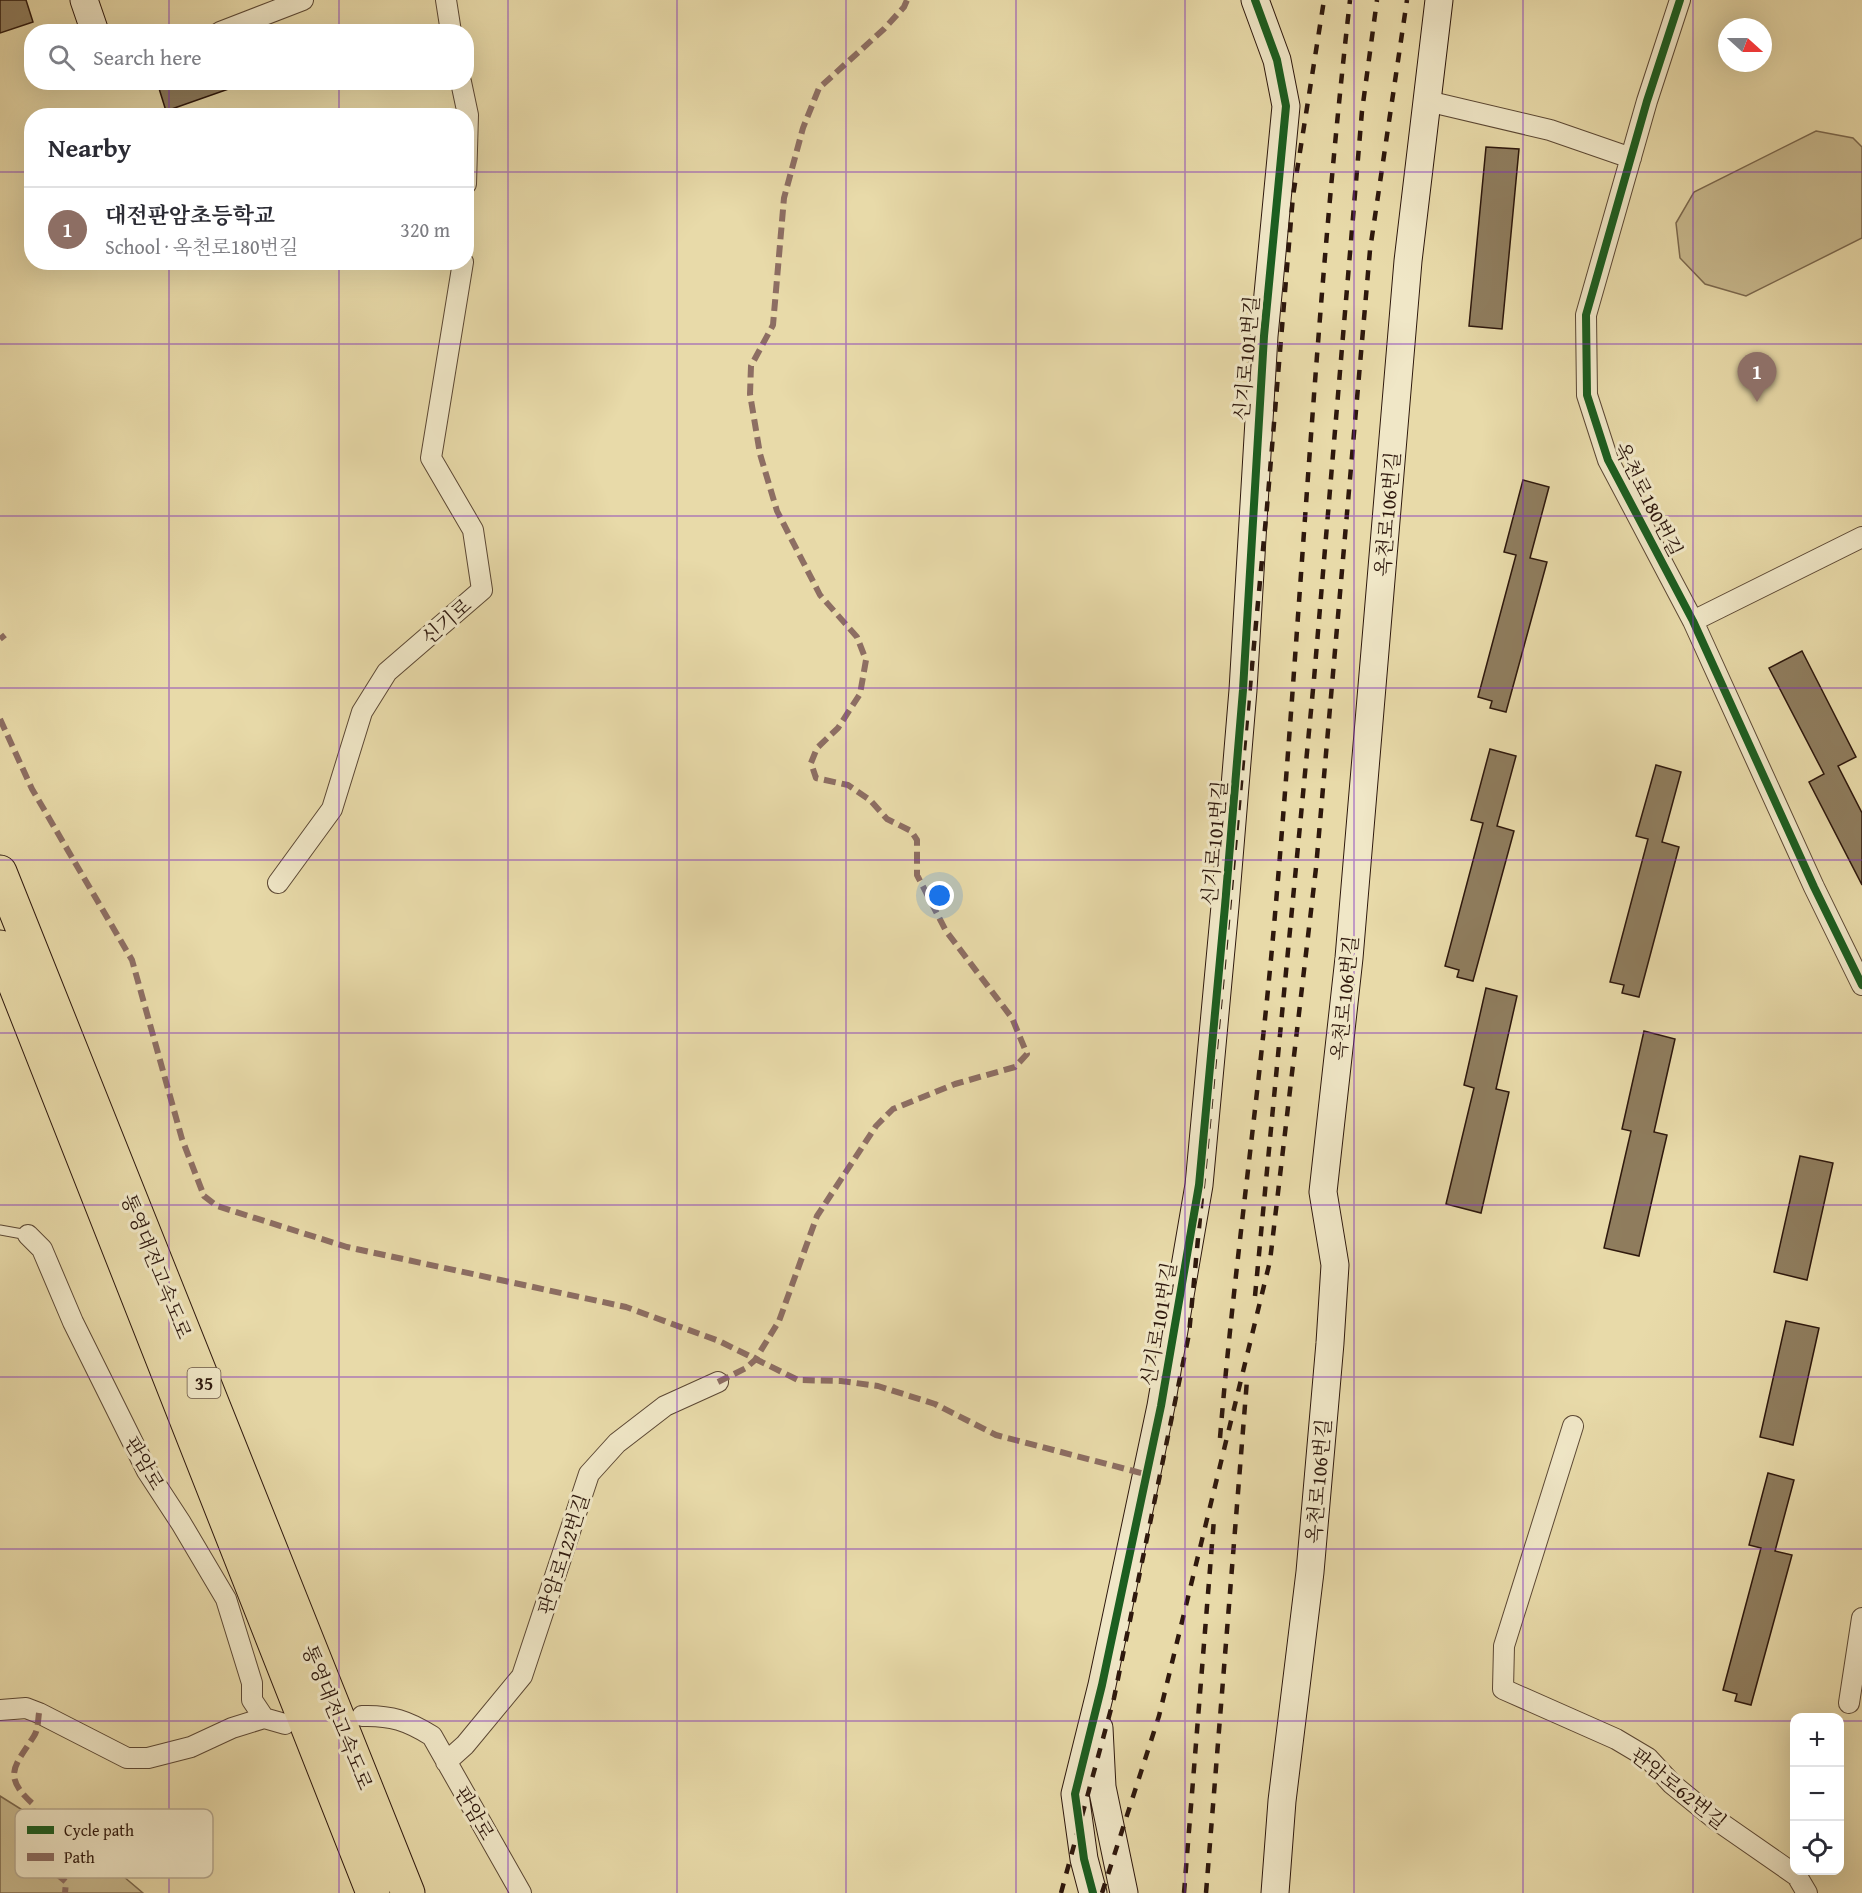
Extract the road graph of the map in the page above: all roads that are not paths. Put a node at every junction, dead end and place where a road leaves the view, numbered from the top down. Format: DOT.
graph roads {
  1 [pos="84,0"];
  2 [pos="303,0"];
  3 [pos="446,0"];
  4 [pos="1255,0"];
  5 [pos="1439,0"];
  6 [pos="1680,0"];
  7 [pos="92,24"];
  8 [pos="241,24"];
  9 [pos="450,24"];
  10 [pos="463,90"];
  11 [pos="1427,101"];
  12 [pos="467,108"];
  13 [pos="1631,158"];
  14 [pos="462,270"];
  15 [pos="1862,537"];
  16 [pos="1693,621"];
  17 [pos="0,872"];
  18 [pos="278,883"];
  19 [pos="0,947"];
  20 [pos="1862,985"];
  21 [pos="0,1230"];
  22 [pos="28,1235"];
  23 [pos="718,1382"];
  24 [pos="1573,1426"];
  25 [pos="1862,1618"];
  26 [pos="1102,1685"];
  27 [pos="1849,1703"];
  28 [pos="0,1710"];
  29 [pos="362,1716"];
  30 [pos="264,1718"];
  31 [pos="285,1724"];
  32 [pos="446,1762"];
  33 [pos="373,1893"];
  34 [pos="408,1893"];
  35 [pos="521,1893"];
  36 [pos="1093,1893"];
  37 [pos="1124,1893"];
  38 [pos="1275,1893"];
  39 [pos="1807,1893"];
  1 -- 7 [label="street"];
  2 -- 8 [label="street"];
  3 -- 9 [label="street"];
  4 -- 26 [label="street, 신기로101번길"];
  5 -- 11 [label="street, 옥천로106번길"];
  6 -- 13 [label="street, 옥천로180번길"];
  10 -- 12 [label="street"];
  11 -- 13 [label="street"];
  11 -- 38 [label="street, 옥천로106번길"];
  13 -- 16 [label="street, 옥천로180번길"];
  14 -- 18 [label="street, 신기로"];
  15 -- 16 [label="street"];
  16 -- 20 [label="street, 옥천로180번길"];
  17 -- 34 [label="highway, 통영대전고속도로 / 35"];
  19 -- 33 [label="highway, 통영대전고속도로 / 35"];
  21 -- 22 [label="lane, 판암로"];
  22 -- 30 [label="street, 판암로"];
  23 -- 32 [label="street, 판암로122번길"];
  24 -- 39 [label="street, 판암로62번길"];
  25 -- 27 [label="street"];
  26 -- 36 [label="street"];
  26 -- 37 [label="street"];
  28 -- 30 [label="street"];
  29 -- 32 [label="street, 판암로"];
  30 -- 31 [label="street"];
  32 -- 35 [label="street, 판암로"];
}
